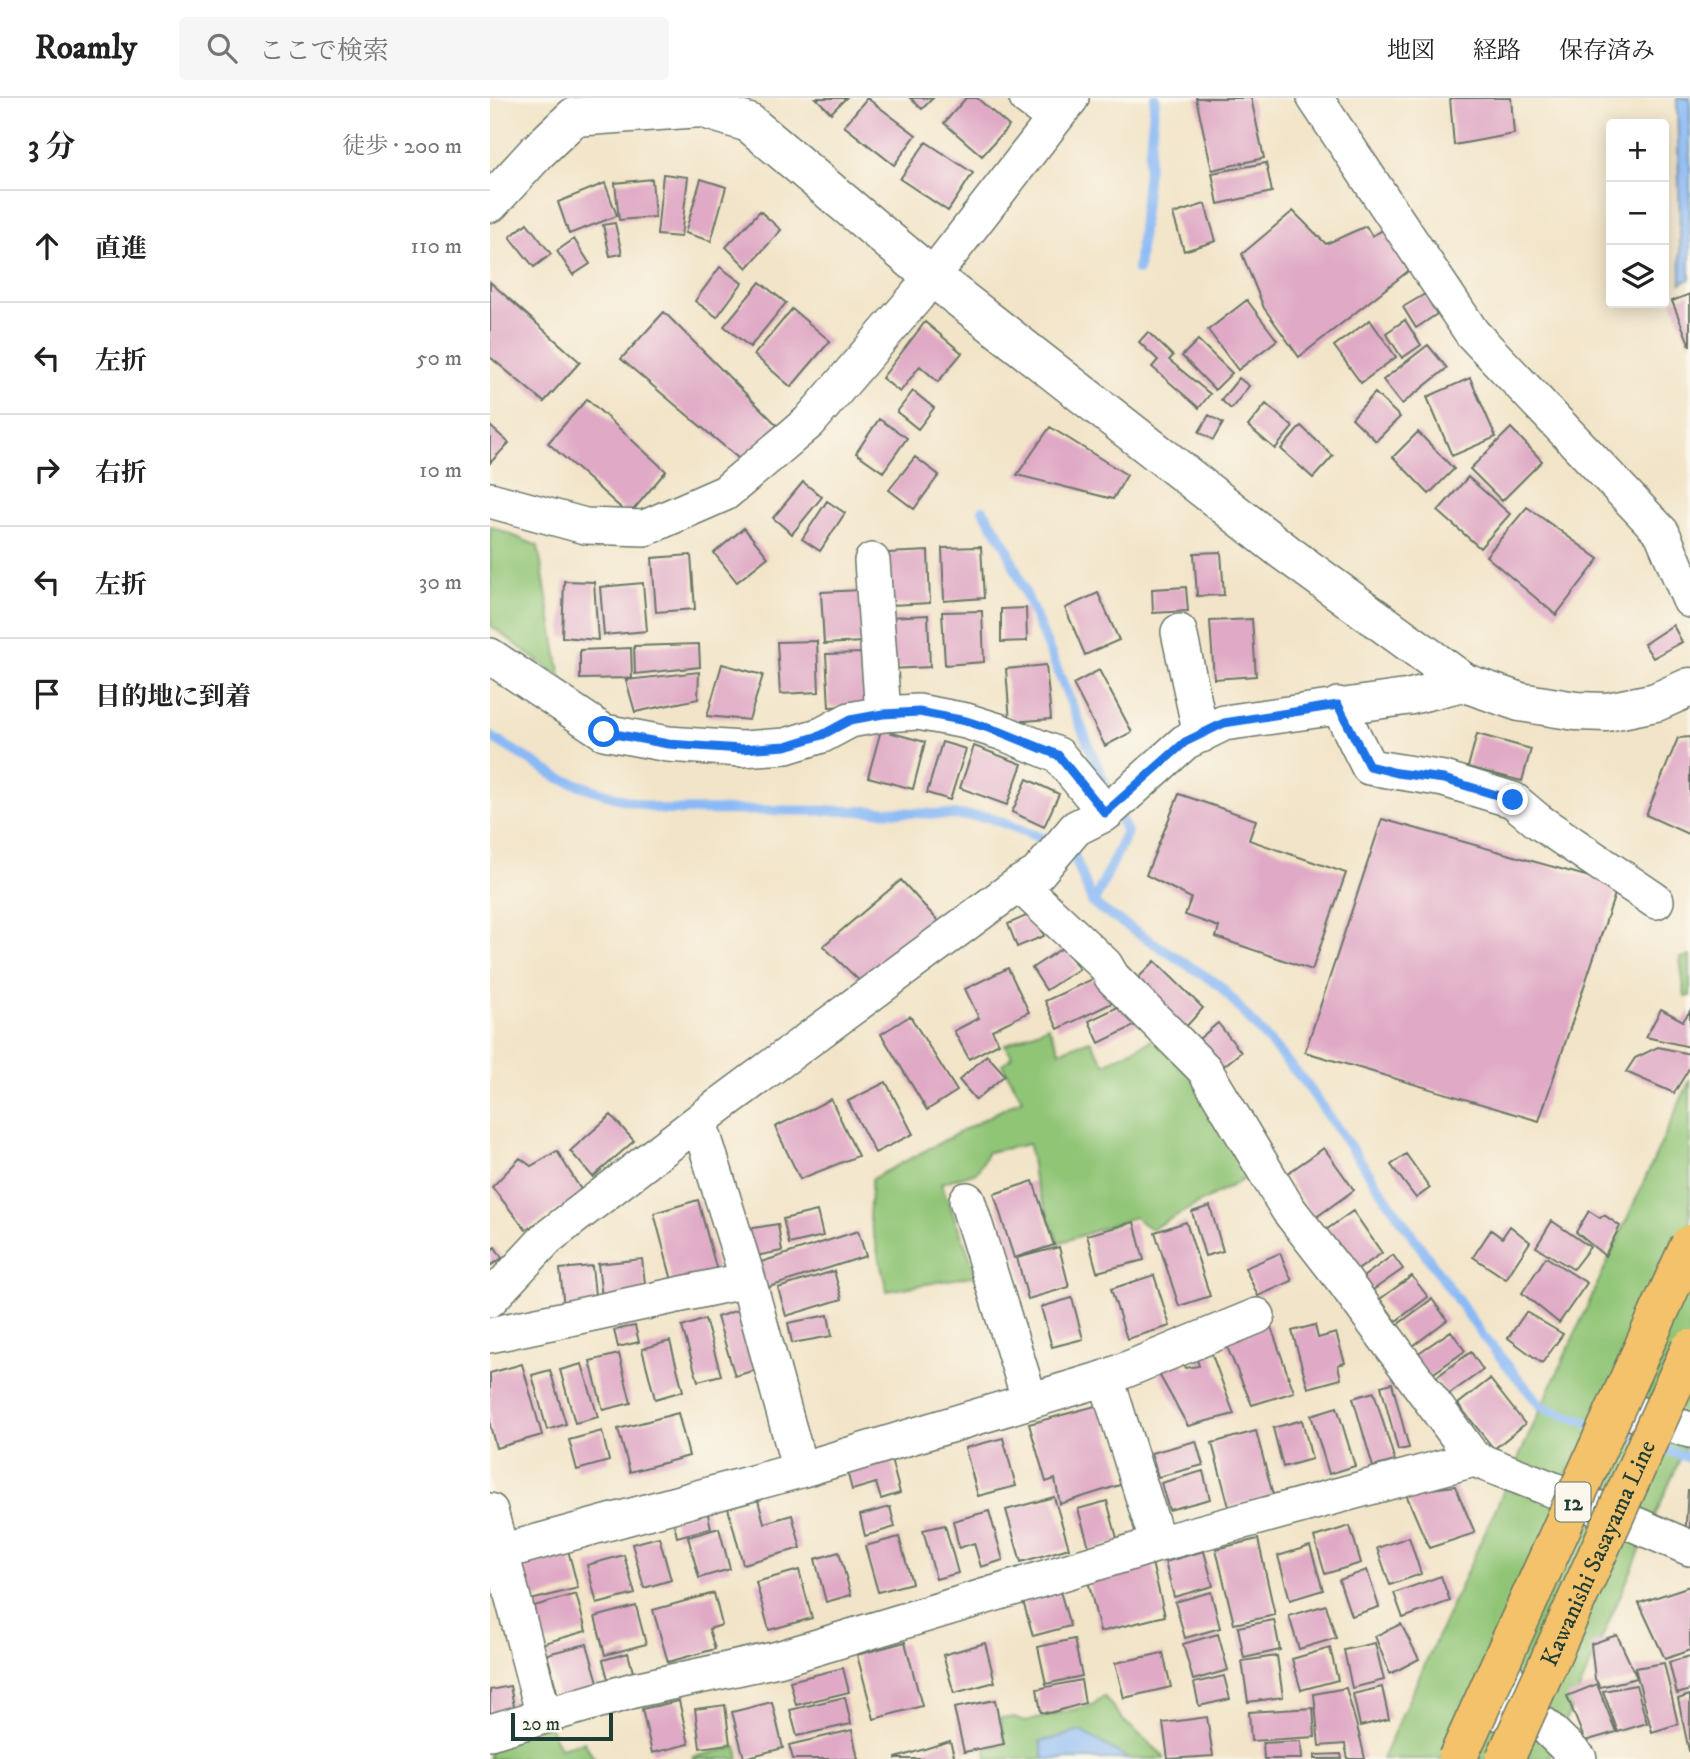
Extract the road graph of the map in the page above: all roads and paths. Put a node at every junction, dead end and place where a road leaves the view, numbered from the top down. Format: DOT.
graph roads {
  1 [pos="1315,98"];
  2 [pos="646,104"];
  3 [pos="1051,105"];
  4 [pos="490,203"];
  5 [pos="931,276"];
  6 [pos="490,500"];
  7 [pos="1676,527"];
  8 [pos="872,561"];
  9 [pos="1690,600"];
  10 [pos="1180,632"];
  11 [pos="490,656"];
  12 [pos="1465,683"];
  13 [pos="1690,687"];
  14 [pos="1338,705"];
  15 [pos="883,714"];
  16 [pos="1201,735"];
  17 [pos="1091,821"];
  18 [pos="1032,874"];
  19 [pos="1656,901"];
  20 [pos="699,1122"];
  21 [pos="967,1200"];
  22 [pos="1690,1225"];
  23 [pos="1690,1244"];
  24 [pos="748,1280"];
  25 [pos="1690,1280"];
  26 [pos="490,1299"];
  27 [pos="1256,1315"];
  28 [pos="490,1335"];
  29 [pos="1690,1349"];
  30 [pos="1106,1377"];
  31 [pos="1030,1401"];
  32 [pos="1628,1412"];
  33 [pos="1690,1430"];
  34 [pos="1474,1459"];
  35 [pos="800,1470"];
  36 [pos="1574,1498"];
  37 [pos="490,1511"];
  38 [pos="1158,1545"];
  39 [pos="1690,1548"];
  40 [pos="496,1553"];
  41 [pos="1479,1708"];
  42 [pos="544,1716"];
  43 [pos="490,1732"];
  44 [pos="1445,1759"];
  45 [pos="1457,1759"];
  46 [pos="1506,1759"];
  47 [pos="1579,1759"];
  1 -- 7 [label="street"];
  2 -- 4 [label="street"];
  2 -- 5 [label="street"];
  3 -- 5 [label="street"];
  5 -- 6 [label="street"];
  5 -- 12 [label="street"];
  7 -- 9 [label="street"];
  8 -- 15 [label="street"];
  10 -- 16 [label="street"];
  11 -- 15 [label="street"];
  12 -- 13 [label="street"];
  12 -- 14 [label="street"];
  14 -- 16 [label="street"];
  14 -- 19 [label="street"];
  15 -- 17 [label="street"];
  16 -- 17 [label="street"];
  17 -- 18 [label="street"];
  18 -- 20 [label="street"];
  18 -- 34 [label="street"];
  20 -- 24 [label="street"];
  20 -- 26 [label="street"];
  21 -- 31 [label="street"];
  22 -- 36 [label="street"];
  23 -- 45 [label="main road, Kawanishi Sasayama Line / 12, bridge"];
  24 -- 28 [label="street"];
  24 -- 35 [label="street"];
  25 -- 32 [label="street"];
  27 -- 30 [label="street"];
  29 -- 46 [label="main road, Kawanishi Sasayama Line / 12, bridge"];
  30 -- 31 [label="street"];
  30 -- 38 [label="street"];
  31 -- 35 [label="street"];
  32 -- 33 [label="street"];
  32 -- 36 [label="street"];
  34 -- 36 [label="street"];
  34 -- 38 [label="street"];
  35 -- 40 [label="street"];
  36 -- 39 [label="street"];
  36 -- 41 [label="street"];
  37 -- 40 [label="street"];
  38 -- 42 [label="street"];
  40 -- 42 [label="street"];
  41 -- 44 [label="street"];
  41 -- 47 [label="street"];
  42 -- 43 [label="street"];
}
